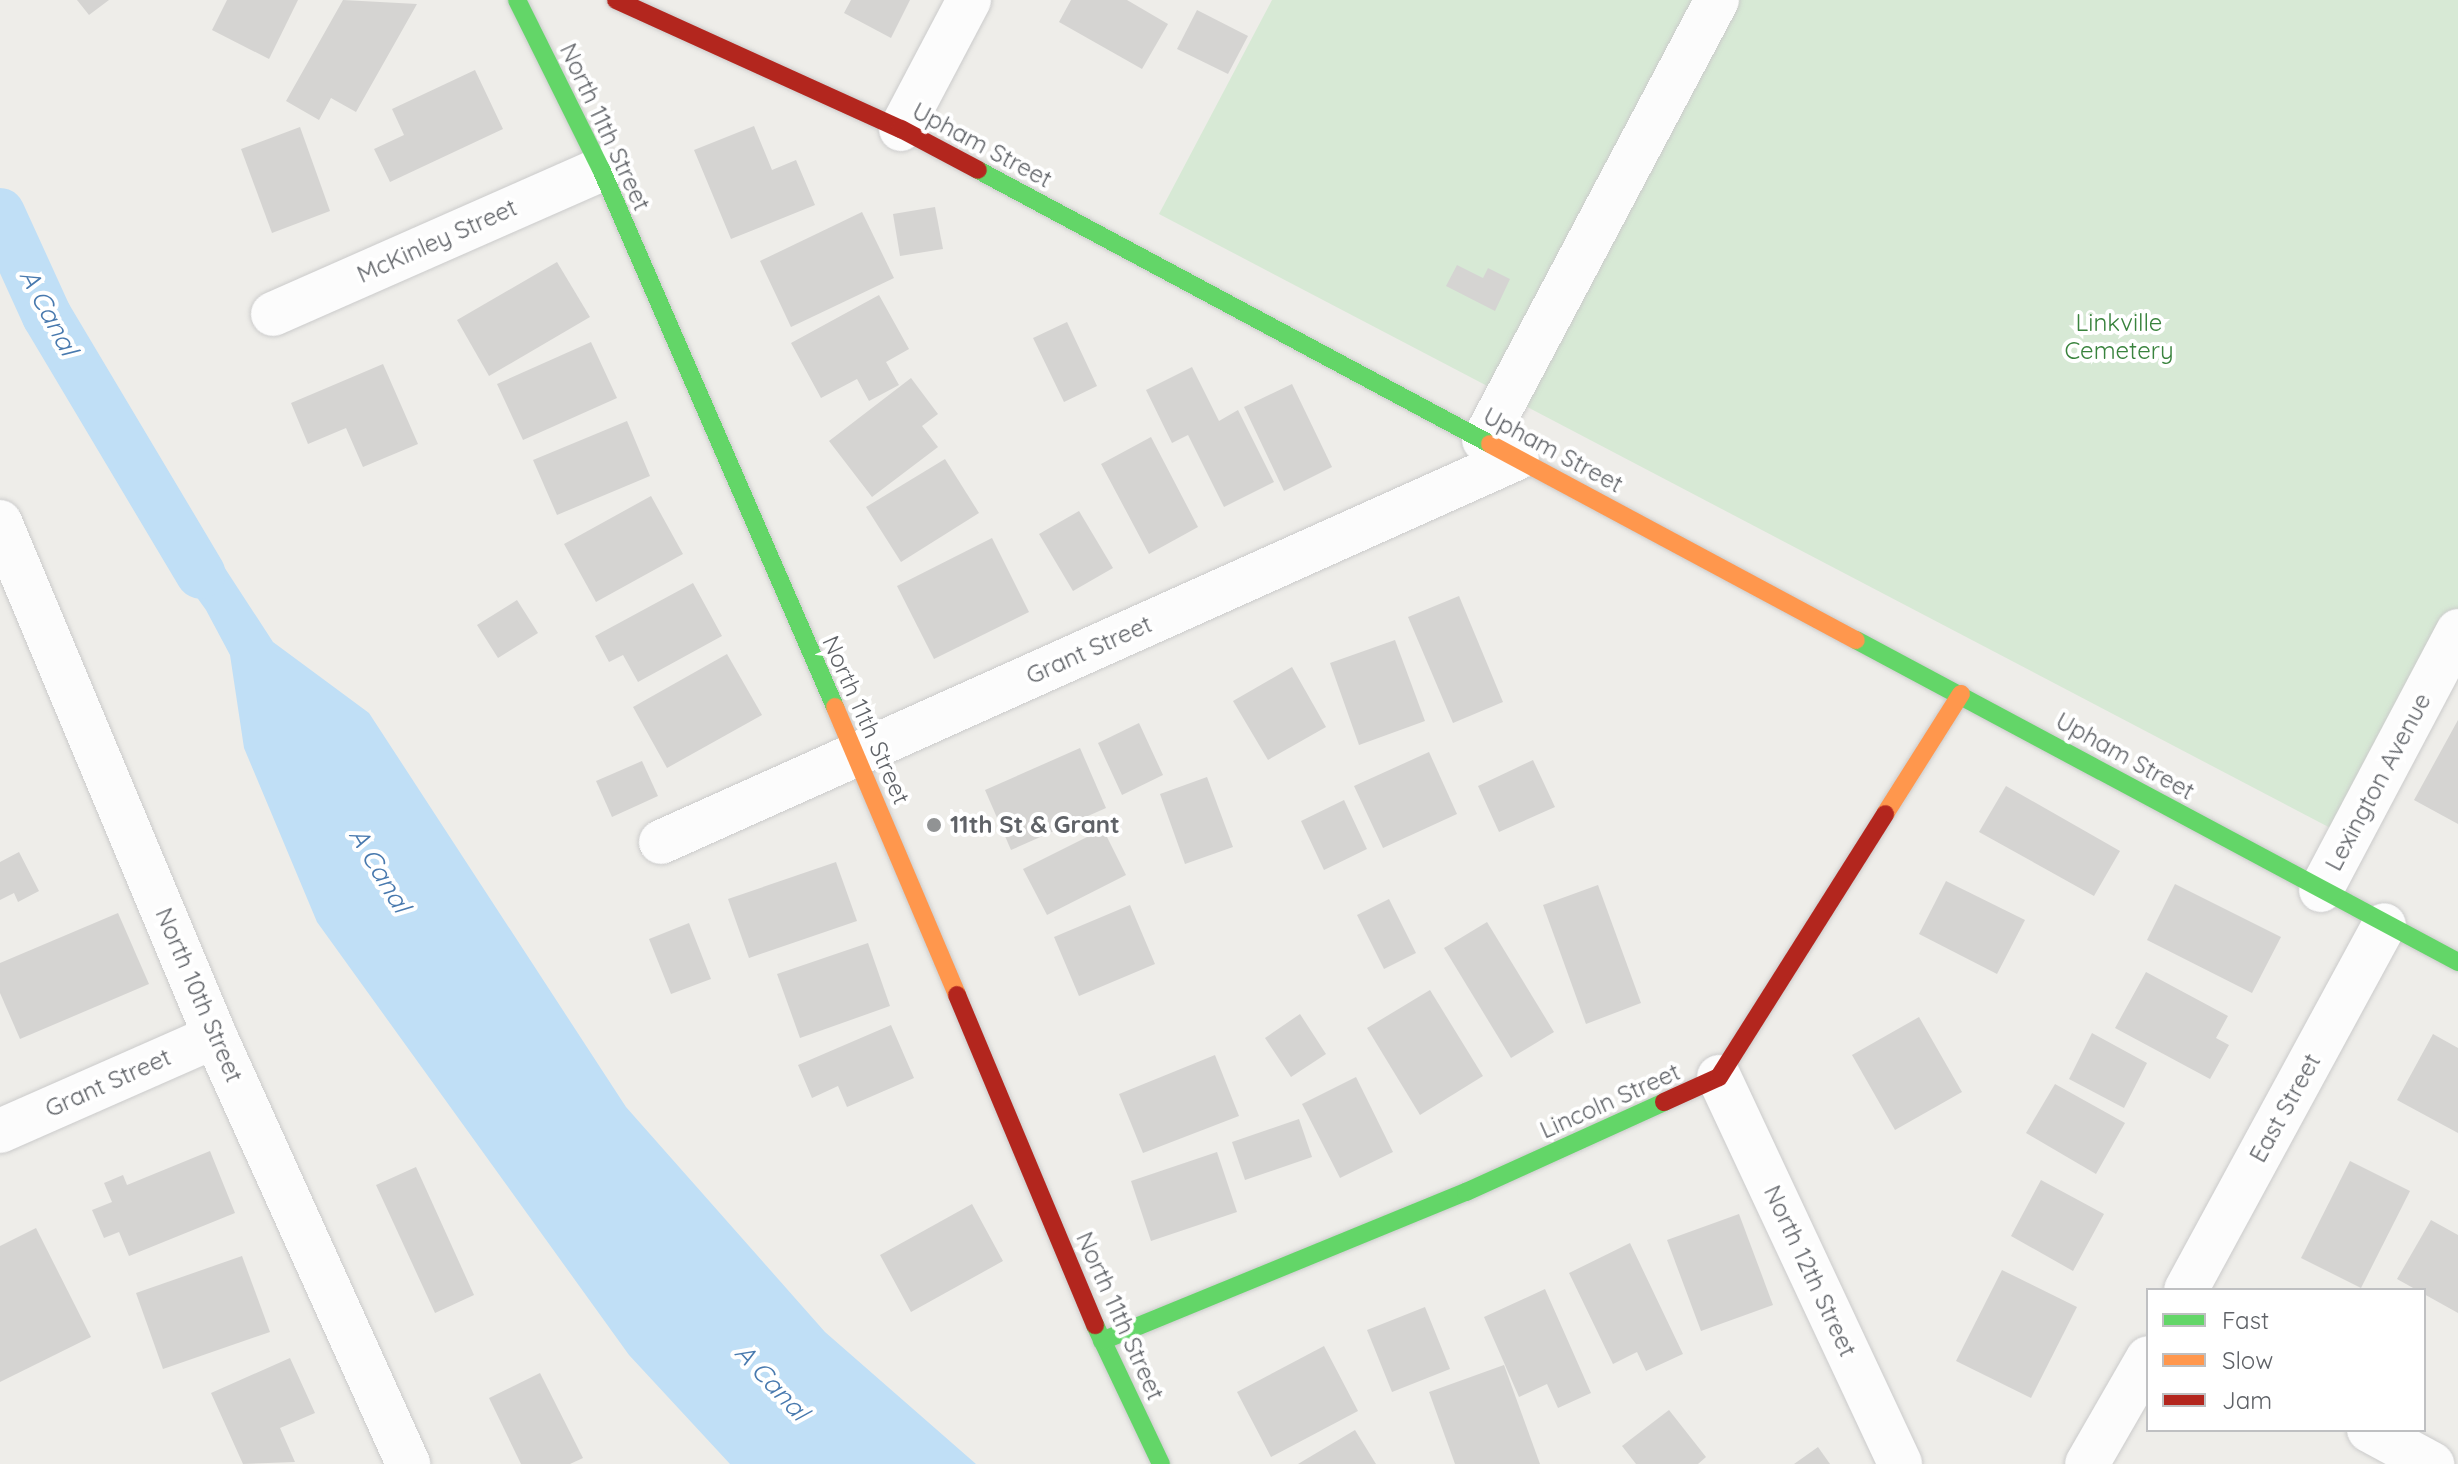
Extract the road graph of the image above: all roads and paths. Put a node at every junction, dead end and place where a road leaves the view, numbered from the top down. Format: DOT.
graph roads {
  1 [pos="517,0"];
  2 [pos="616,0"];
  3 [pos="969,0"];
  4 [pos="1717,0"];
  5 [pos="901,129"];
  6 [pos="601,169"];
  7 [pos="273,314"];
  8 [pos="1500,449"];
  9 [pos="0,522"];
  10 [pos="2458,631"];
  11 [pos="1961,694"];
  12 [pos="856,755"];
  13 [pos="661,842"];
  14 [pos="2321,890"];
  15 [pos="2384,925"];
  16 [pos="2458,962"];
  17 [pos="215,1036"];
  18 [pos="1719,1077"];
  19 [pos="0,1131"];
  20 [pos="2187,1288"];
  21 [pos="1102,1341"];
  22 [pos="2146,1361"];
  23 [pos="2373,1432"];
  24 [pos="408,1464"];
  25 [pos="1161,1464"];
  26 [pos="1900,1464"];
  27 [pos="2087,1464"];
  28 [pos="2432,1464"];
  1 -- 6 [label="street, North 11th Street"];
  2 -- 5 [label="street, Upham Street"];
  3 -- 5 [label="street"];
  4 -- 8 [label="street"];
  5 -- 8 [label="street, Upham Street"];
  6 -- 7 [label="street, McKinley Street"];
  6 -- 12 [label="street, North 11th Street"];
  8 -- 11 [label="street, Upham Street"];
  8 -- 12 [label="street, Grant Street"];
  9 -- 17 [label="street, North 10th Street"];
  10 -- 14 [label="street, Lexington Avenue"];
  11 -- 14 [label="street, Upham Street"];
  11 -- 18 [label="street, Lincoln Street"];
  12 -- 13 [label="street, Grant Street"];
  12 -- 21 [label="street, North 11th Street"];
  14 -- 15 [label="street, Upham Street"];
  15 -- 16 [label="street, Upham Street"];
  15 -- 20 [label="street, East Street"];
  17 -- 19 [label="street, Grant Street"];
  17 -- 24 [label="street, North 10th Street"];
  18 -- 21 [label="street, Lincoln Street"];
  18 -- 26 [label="street, North 12th Street"];
  21 -- 25 [label="street, North 11th Street"];
  22 -- 27 [label="street"];
  23 -- 28 [label="street"];
}
